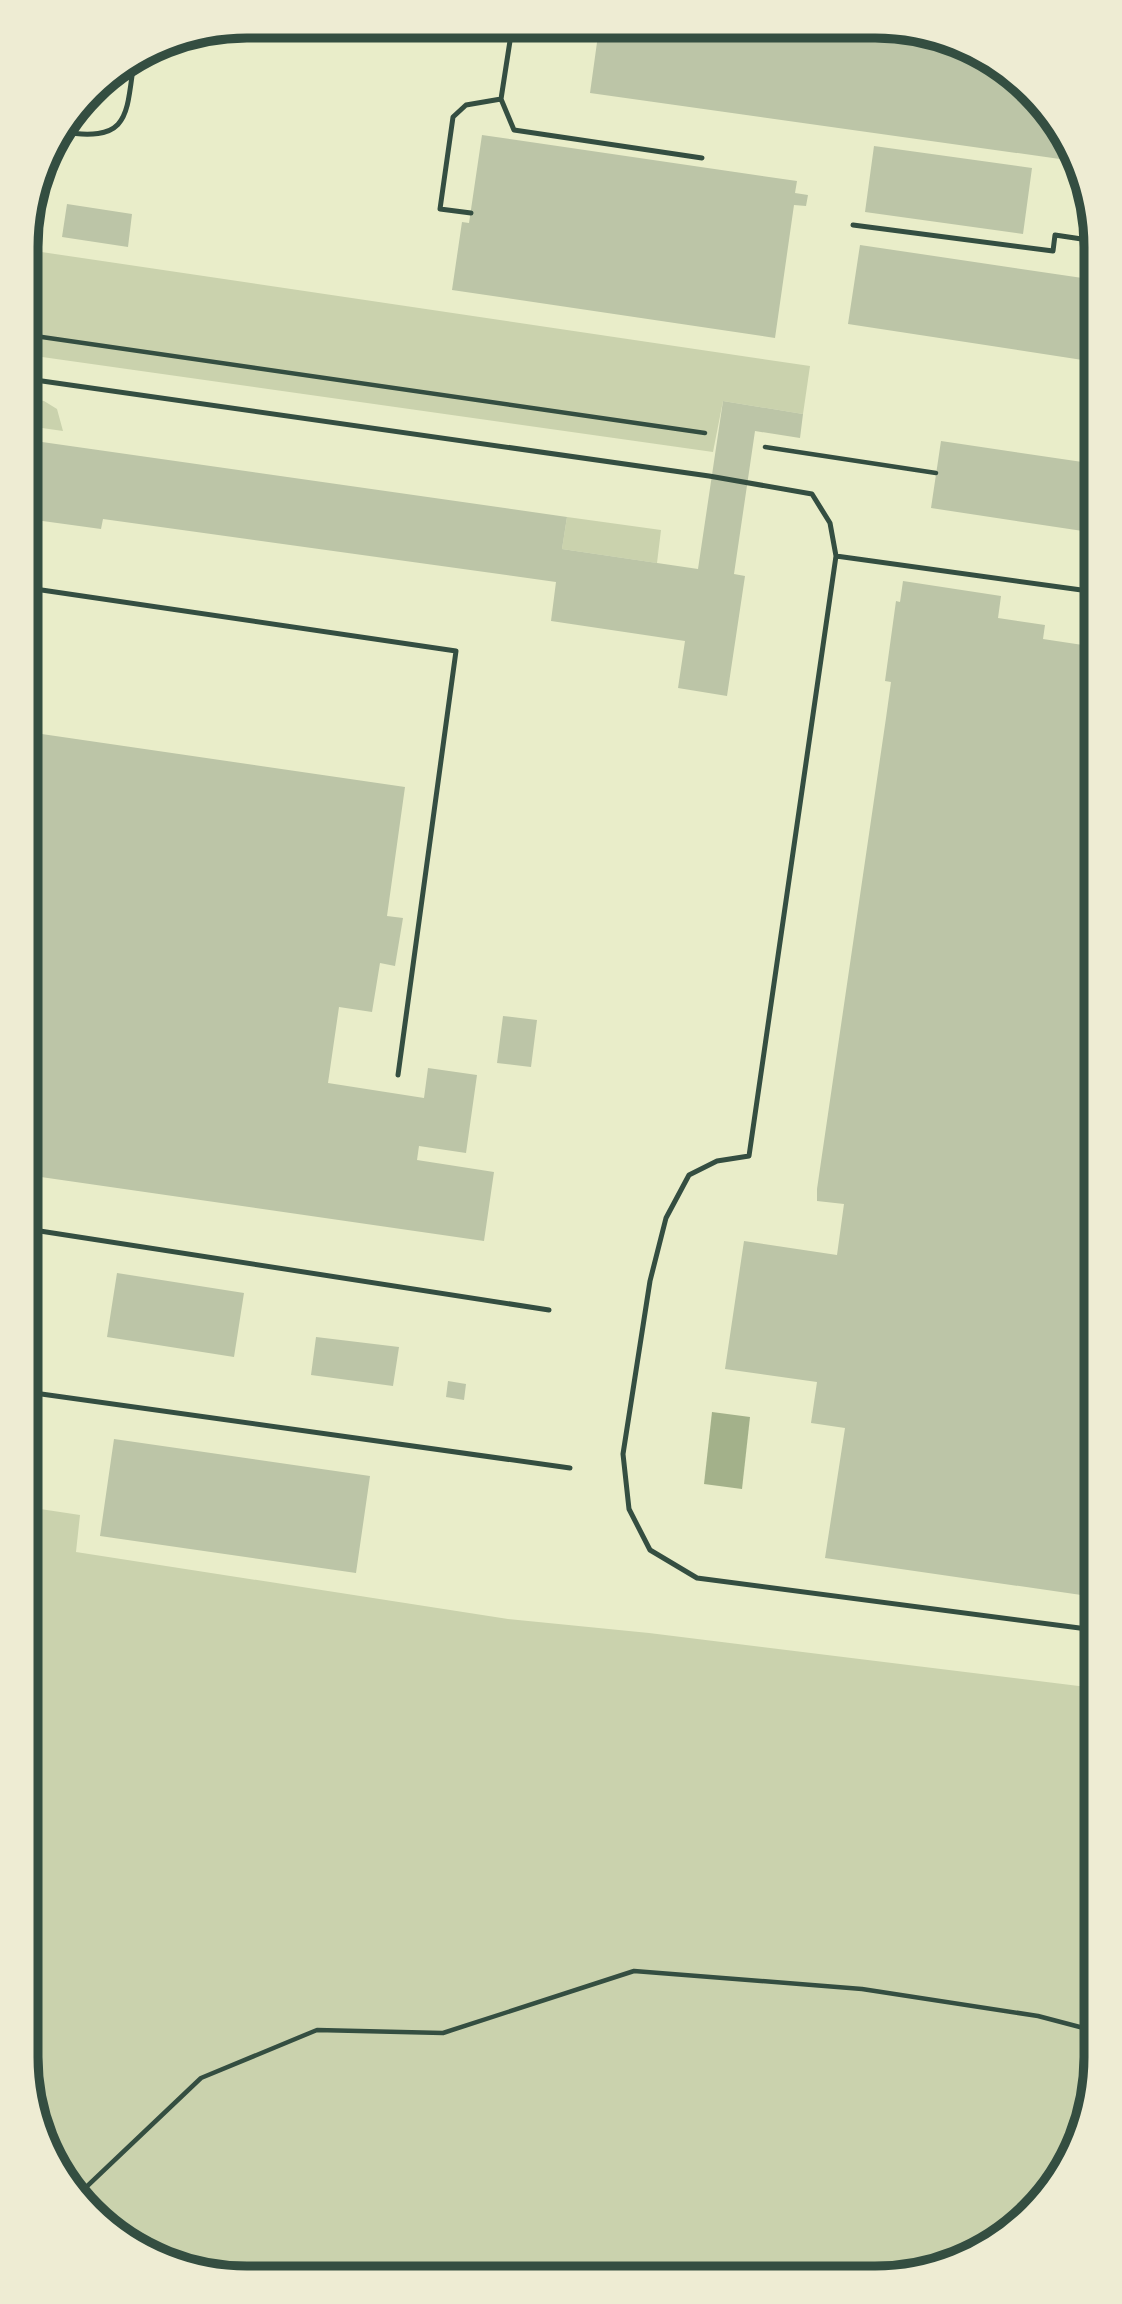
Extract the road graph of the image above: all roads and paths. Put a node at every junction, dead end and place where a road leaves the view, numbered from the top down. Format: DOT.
graph roads {
  1 [pos="510,39"];
  2 [pos="132,73"];
  3 [pos="501,99"];
  4 [pos="72,134"];
  5 [pos="702,158"];
  6 [pos="471,213"];
  7 [pos="853,225"];
  8 [pos="1083,239"];
  9 [pos="39,337"];
  10 [pos="39,381"];
  11 [pos="705,433"];
  12 [pos="765,447"];
  13 [pos="936,473"];
  14 [pos="836,556"];
  15 [pos="39,590"];
  16 [pos="1084,591"];
  17 [pos="398,1075"];
  18 [pos="39,1231"];
  19 [pos="549,1310"];
  20 [pos="39,1394"];
  21 [pos="570,1468"];
  22 [pos="1083,1628"];
  23 [pos="1083,2028"];
  24 [pos="85,2188"];
  1 -- 3 [label="lane"];
  2 -- 4 [label="lane"];
  3 -- 5 [label="lane"];
  3 -- 6 [label="lane"];
  7 -- 8 [label="lane"];
  9 -- 11 [label="path"];
  10 -- 14 [label="lane"];
  12 -- 13 [label="path"];
  14 -- 16 [label="lane"];
  14 -- 22 [label="lane"];
  15 -- 17 [label="lane"];
  18 -- 19 [label="lane"];
  20 -- 21 [label="lane"];
  23 -- 24 [label="path"];
}
